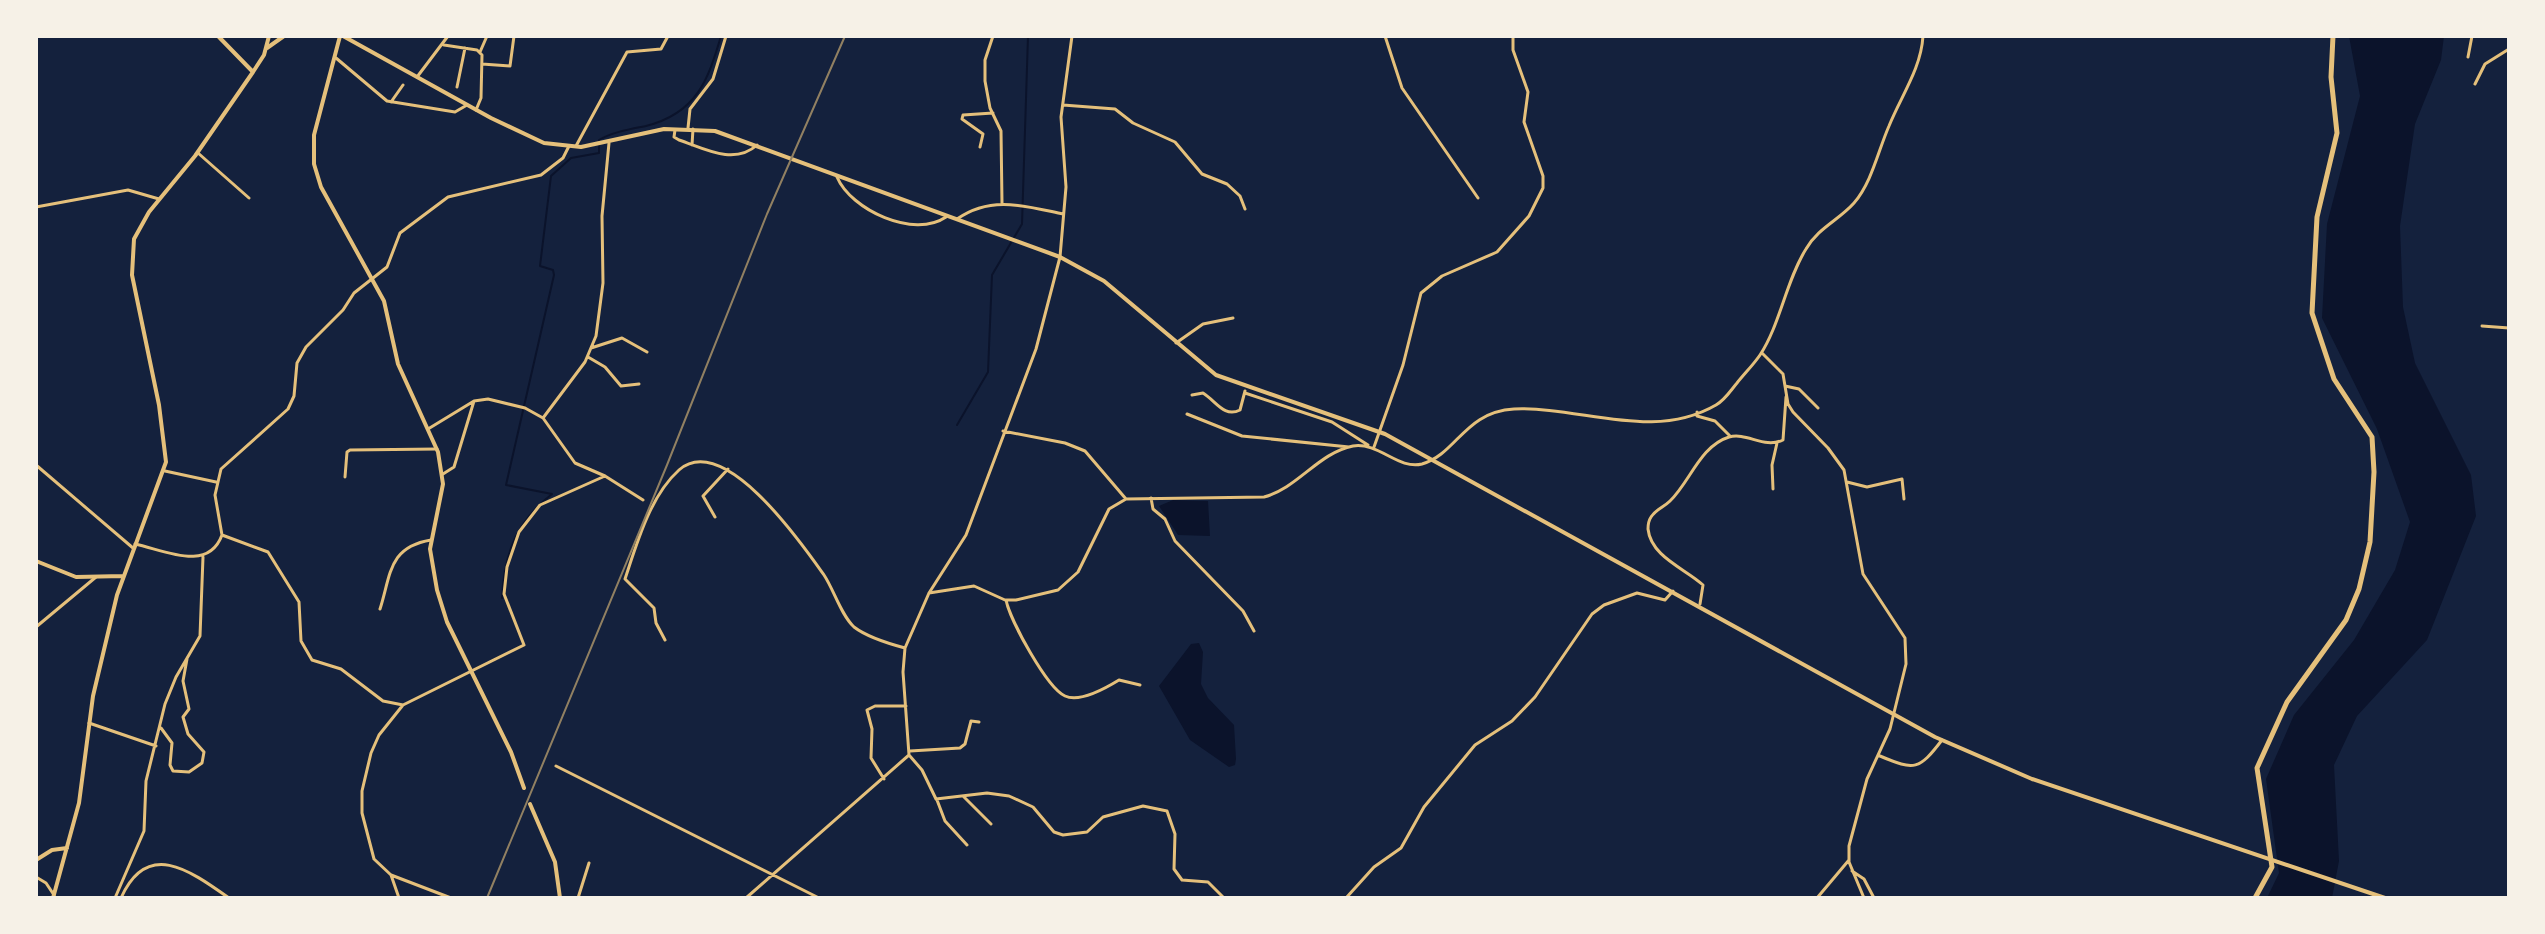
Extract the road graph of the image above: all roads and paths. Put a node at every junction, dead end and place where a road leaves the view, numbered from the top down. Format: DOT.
graph roads {
  1 [pos="218,36"];
  2 [pos="269,36"];
  3 [pos="284,36"];
  4 [pos="342,36"];
  5 [pos="448,36"];
  6 [pos="487,36"];
  7 [pos="514,36"];
  8 [pos="668,36"];
  9 [pos="726,36"];
  10 [pos="993,36"];
  11 [pos="1072,36"];
  12 [pos="1385,36"];
  13 [pos="1513,36"];
  14 [pos="1923,36"];
  15 [pos="2333,36"];
  16 [pos="2472,36"];
  17 [pos="444,45"];
  18 [pos="267,48"];
  19 [pos="465,48"];
  20 [pos="2509,49"];
  21 [pos="480,52"];
  22 [pos="2468,57"];
  23 [pos="336,58"];
  24 [pos="482,64"];
  25 [pos="253,72"];
  26 [pos="417,77"];
  27 [pos="2475,84"];
  28 [pos="403,85"];
  29 [pos="457,87"];
  30 [pos="391,102"];
  31 [pos="467,105"];
  32 [pos="1063,105"];
  33 [pos="476,110"];
  34 [pos="993,113"];
  35 [pos="675,128"];
  36 [pos="691,128"];
  37 [pos="609,143"];
  38 [pos="692,145"];
  39 [pos="757,145"];
  40 [pos="569,146"];
  41 [pos="576,147"];
  42 [pos="980,147"];
  43 [pos="198,153"];
  44 [pos="836,174"];
  45 [pos="249,198"];
  46 [pos="1478,198"];
  47 [pos="159,199"];
  48 [pos="1002,203"];
  49 [pos="36,207"];
  50 [pos="1245,209"];
  51 [pos="1063,214"];
  52 [pos="948,215"];
  53 [pos="957,219"];
  54 [pos="1060,257"];
  55 [pos="373,279"];
  56 [pos="1233,318"];
  57 [pos="2482,326"];
  58 [pos="2509,328"];
  59 [pos="1176,343"];
  60 [pos="591,348"];
  61 [pos="647,352"];
  62 [pos="1762,353"];
  63 [pos="588,357"];
  64 [pos="639,384"];
  65 [pos="1785,386"];
  66 [pos="1245,390"];
  67 [pos="1192,395"];
  68 [pos="1786,397"];
  69 [pos="474,401"];
  70 [pos="1818,408"];
  71 [pos="1697,412"];
  72 [pos="1187,414"];
  73 [pos="543,418"];
  74 [pos="428,429"];
  75 [pos="1003,431"];
  76 [pos="1730,437"];
  77 [pos="1777,443"];
  78 [pos="1368,445"];
  79 [pos="1349,447"];
  80 [pos="1374,447"];
  81 [pos="437,449"];
  82 [pos="1432,459"];
  83 [pos="36,465"];
  84 [pos="728,469"];
  85 [pos="165,471"];
  86 [pos="443,474"];
  87 [pos="605,476"];
  88 [pos="345,477"];
  89 [pos="216,482"];
  90 [pos="1847,482"];
  91 [pos="1773,489"];
  92 [pos="1151,498"];
  93 [pos="1126,499"];
  94 [pos="1904,499"];
  95 [pos="643,500"];
  96 [pos="715,517"];
  97 [pos="222,535"];
  98 [pos="431,540"];
  99 [pos="134,546"];
  100 [pos="203,557"];
  101 [pos="36,561"];
  102 [pos="123,576"];
  103 [pos="96,577"];
  104 [pos="1673,591"];
  105 [pos="929,593"];
  106 [pos="1006,600"];
  107 [pos="1700,604"];
  108 [pos="380,609"];
  109 [pos="36,627"];
  110 [pos="1254,631"];
  111 [pos="665,640"];
  112 [pos="905,648"];
  113 [pos="187,659"];
  114 [pos="471,671"];
  115 [pos="1140,685"];
  116 [pos="403,705"];
  117 [pos="906,706"];
  118 [pos="979,722"];
  119 [pos="89,723"];
  120 [pos="160,728"];
  121 [pos="1942,740"];
  122 [pos="156,746"];
  123 [pos="910,753"];
  124 [pos="1880,756"];
  125 [pos="556,766"];
  126 [pos="884,779"];
  127 [pos="524,788"];
  128 [pos="963,796"];
  129 [pos="937,800"];
  130 [pos="530,804"];
  131 [pos="991,824"];
  132 [pos="967,845"];
  133 [pos="67,848"];
  134 [pos="36,860"];
  135 [pos="1849,860"];
  136 [pos="589,863"];
  137 [pos="1852,871"];
  138 [pos="772,873"];
  139 [pos="391,875"];
  140 [pos="36,877"];
  141 [pos="53,897"];
  142 [pos="115,898"];
  143 [pos="121,898"];
  144 [pos="229,898"];
  145 [pos="399,898"];
  146 [pos="451,898"];
  147 [pos="560,898"];
  148 [pos="578,898"];
  149 [pos="746,898"];
  150 [pos="819,898"];
  151 [pos="1224,898"];
  152 [pos="1346,898"];
  153 [pos="1817,898"];
  154 [pos="1864,898"];
  155 [pos="1874,898"];
  156 [pos="2255,898"];
  157 [pos="2385,898"];
  1 -- 25 [label="street"];
  2 -- 18 [label="street"];
  3 -- 18 [label="street"];
  4 -- 23 [label="street"];
  4 -- 26 [label="street"];
  5 -- 17 [label="street"];
  6 -- 21 [label="street"];
  7 -- 24 [label="street"];
  8 -- 41 [label="street"];
  9 -- 36 [label="street"];
  10 -- 34 [label="street"];
  11 -- 32 [label="street"];
  12 -- 46 [label="street"];
  13 -- 80 [label="street"];
  14 -- 62 [label="street"];
  15 -- 156 [label="main road"];
  16 -- 22 [label="street"];
  17 -- 19 [label="street"];
  17 -- 26 [label="street"];
  18 -- 25 [label="street"];
  19 -- 21 [label="street"];
  19 -- 29 [label="street"];
  20 -- 27 [label="street"];
  21 -- 24 [label="street"];
  23 -- 30 [label="street"];
  23 -- 55 [label="street"];
  24 -- 33 [label="street"];
  25 -- 43 [label="street"];
  26 -- 31 [label="street"];
  28 -- 30 [label="street"];
  30 -- 31 [label="street"];
  31 -- 33 [label="street"];
  32 -- 50 [label="street"];
  32 -- 51 [label="street"];
  33 -- 40 [label="street"];
  34 -- 42 [label="street"];
  34 -- 48 [label="street"];
  35 -- 36 [label="street"];
  35 -- 37 [label="street"];
  35 -- 38 [label="street"];
  36 -- 38 [label="street"];
  36 -- 39 [label="street"];
  37 -- 41 [label="street"];
  37 -- 60 [label="street"];
  38 -- 39 [label="street"];
  39 -- 44 [label="street"];
  40 -- 41 [label="street"];
  40 -- 55 [label="street"];
  43 -- 45 [label="street"];
  43 -- 47 [label="street"];
  44 -- 52 [label="street"];
  44 -- 52 [label="street"];
  47 -- 49 [label="street"];
  47 -- 85 [label="street"];
  48 -- 51 [label="street"];
  48 -- 53 [label="street"];
  51 -- 54 [label="street"];
  52 -- 53 [label="street"];
  53 -- 54 [label="street"];
  54 -- 59 [label="street"];
  54 -- 75 [label="street"];
  55 -- 74 [label="street"];
  55 -- 89 [label="street"];
  56 -- 59 [label="street"];
  57 -- 58 [label="street"];
  59 -- 66 [label="street"];
  60 -- 61 [label="street"];
  60 -- 63 [label="street"];
  62 -- 65 [label="street"];
  62 -- 71 [label="street"];
  63 -- 64 [label="street"];
  63 -- 73 [label="street"];
  65 -- 68 [label="street"];
  65 -- 70 [label="street"];
  66 -- 67 [label="street"];
  66 -- 78 [label="street"];
  66 -- 82 [label="street"];
  68 -- 77 [label="street"];
  68 -- 90 [label="street"];
  69 -- 73 [label="street"];
  69 -- 74 [label="street"];
  69 -- 86 [label="street"];
  71 -- 76 [label="street"];
  71 -- 82 [label="street"];
  72 -- 79 [label="street"];
  73 -- 87 [label="street"];
  74 -- 81 [label="street"];
  75 -- 93 [label="street"];
  75 -- 105 [label="street"];
  76 -- 77 [label="street"];
  76 -- 107 [label="street"];
  77 -- 91 [label="street"];
  78 -- 79 [label="street"];
  78 -- 80 [label="street"];
  79 -- 92 [label="street"];
  80 -- 82 [label="street"];
  81 -- 86 [label="street"];
  81 -- 88 [label="street"];
  82 -- 104 [label="street"];
  83 -- 99 [label="street"];
  84 -- 96 [label="street"];
  84 -- 111 [label="street"];
  84 -- 112 [label="street"];
  85 -- 89 [label="street"];
  85 -- 99 [label="street"];
  86 -- 98 [label="street"];
  87 -- 95 [label="street"];
  87 -- 114 [label="street"];
  89 -- 97 [label="street"];
  90 -- 94 [label="street"];
  90 -- 124 [label="street"];
  92 -- 93 [label="street"];
  92 -- 110 [label="street"];
  93 -- 106 [label="street"];
  97 -- 100 [label="street"];
  97 -- 116 [label="street"];
  98 -- 108 [label="street"];
  98 -- 114 [label="street"];
  99 -- 100 [label="street"];
  99 -- 102 [label="street"];
  100 -- 113 [label="street"];
  101 -- 103 [label="street"];
  102 -- 103 [label="street"];
  102 -- 119 [label="street"];
  103 -- 109 [label="street"];
  104 -- 107 [label="street"];
  104 -- 152 [label="street"];
  105 -- 106 [label="street"];
  105 -- 112 [label="street"];
  106 -- 115 [label="street"];
  107 -- 121 [label="street"];
  112 -- 117 [label="street"];
  113 -- 120 [label="street"];
  113 -- 120 [label="street"];
  114 -- 116 [label="street"];
  114 -- 127 [label="street"];
  116 -- 139 [label="street"];
  117 -- 123 [label="street"];
  117 -- 126 [label="street"];
  118 -- 123 [label="street"];
  119 -- 122 [label="street"];
  119 -- 133 [label="street"];
  120 -- 122 [label="street"];
  121 -- 124 [label="street"];
  121 -- 157 [label="street"];
  122 -- 142 [label="street"];
  123 -- 126 [label="street"];
  123 -- 129 [label="street"];
  124 -- 135 [label="street"];
  125 -- 138 [label="street"];
  126 -- 138 [label="street"];
  128 -- 129 [label="street"];
  128 -- 131 [label="street"];
  128 -- 151 [label="street"];
  129 -- 132 [label="street"];
  130 -- 147 [label="street"];
  133 -- 134 [label="street"];
  133 -- 141 [label="street"];
  135 -- 137 [label="street"];
  135 -- 153 [label="street"];
  136 -- 148 [label="street"];
  137 -- 154 [label="street"];
  137 -- 155 [label="street"];
  138 -- 149 [label="street"];
  138 -- 150 [label="street"];
  139 -- 145 [label="street"];
  139 -- 146 [label="street"];
  140 -- 141 [label="street"];
  143 -- 144 [label="street"];
}
